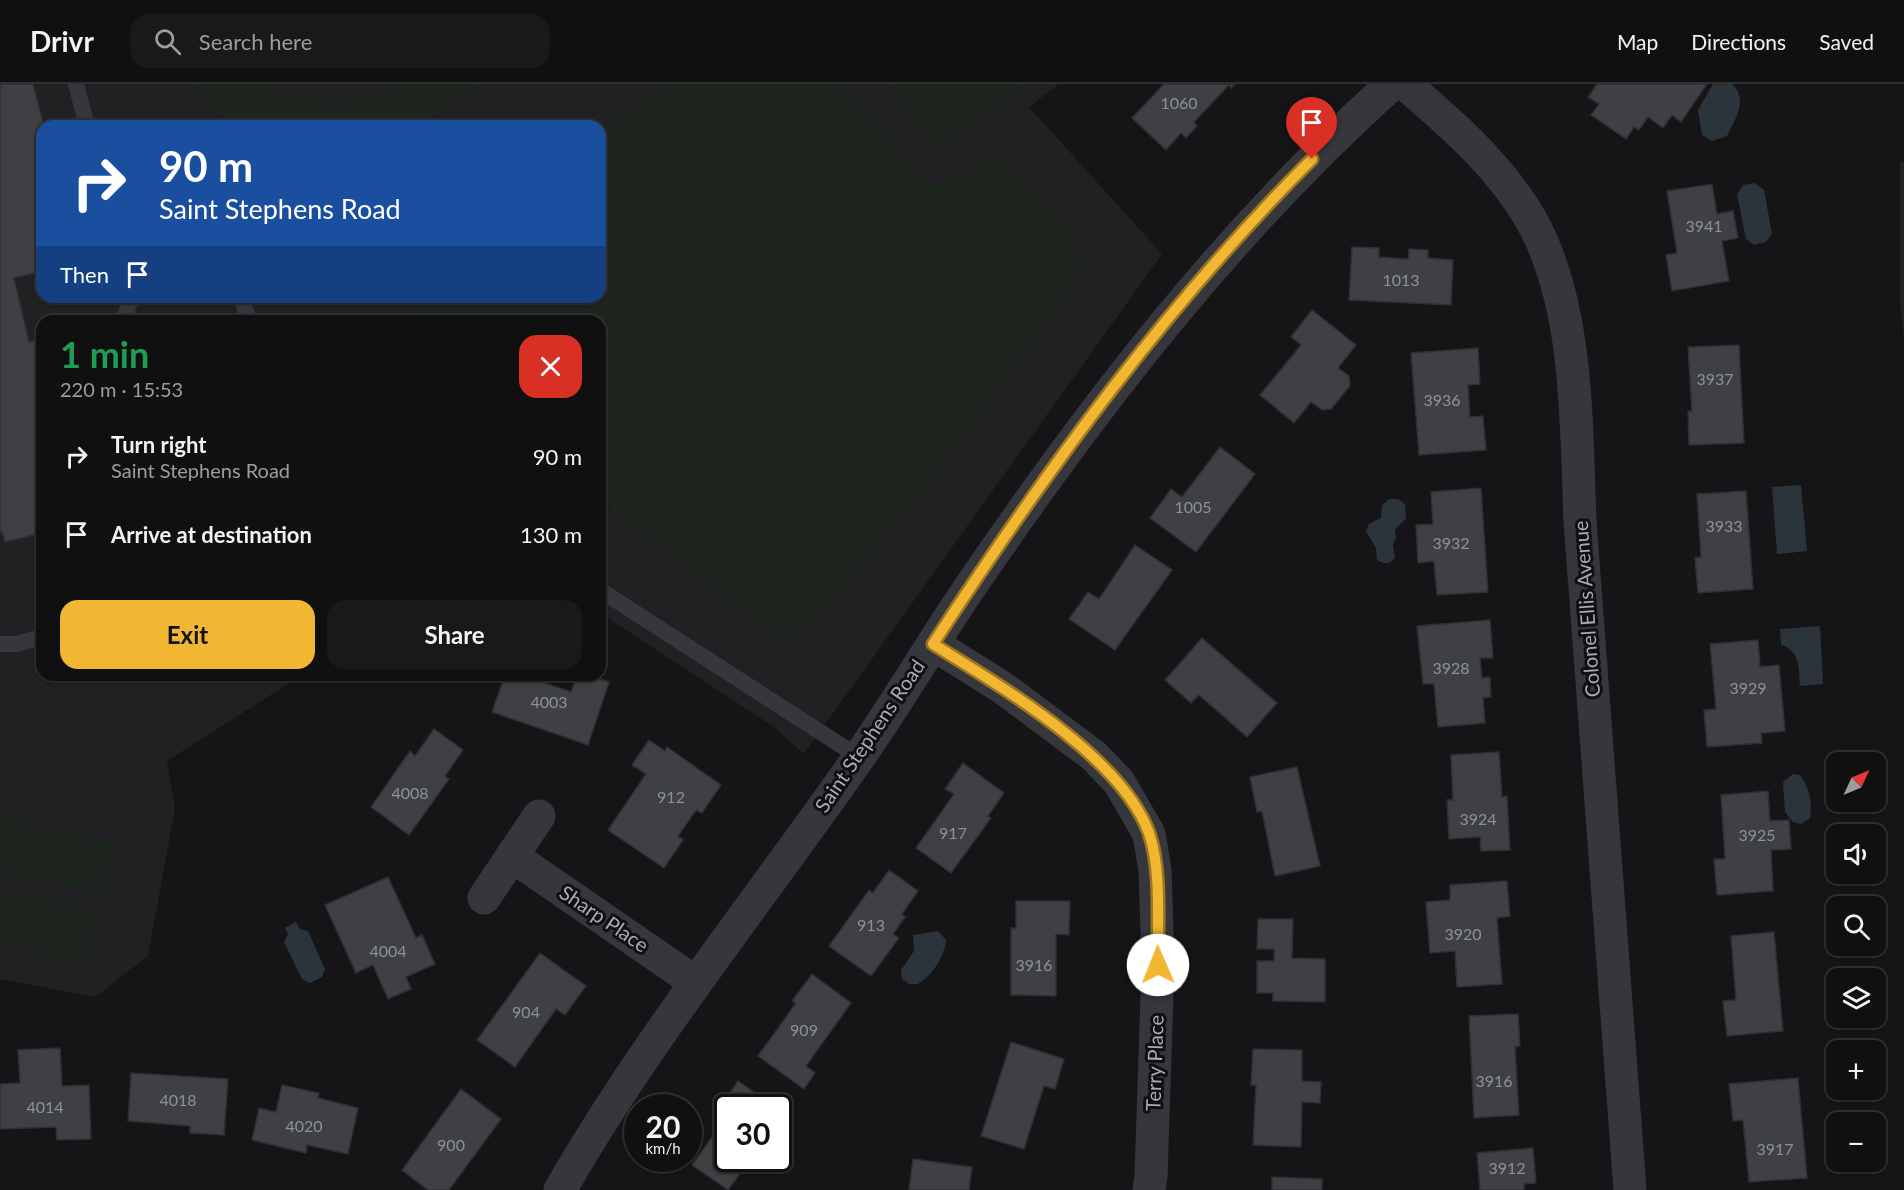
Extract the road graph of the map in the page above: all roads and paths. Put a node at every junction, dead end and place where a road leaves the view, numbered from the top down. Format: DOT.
graph roads {
  1 [pos="76,84"];
  2 [pos="1392,84"];
  3 [pos="1405,84"];
  4 [pos="85,120"];
  5 [pos="606,594"];
  6 [pos="36,639"];
  7 [pos="0,644"];
  8 [pos="933,644"];
  9 [pos="859,758"];
  10 [pos="539,816"];
  11 [pos="512,856"];
  12 [pos="484,898"];
  13 [pos="695,982"];
  14 [pos="560,1190"];
  15 [pos="1149,1190"];
  16 [pos="1630,1190"];
  1 -- 4 [label="lane"];
  2 -- 8 [label="street, Saint Stephens Road"];
  3 -- 16 [label="street, Colonel Ellis Avenue"];
  5 -- 9 [label="lane"];
  6 -- 7 [label="lane"];
  8 -- 9 [label="street, Saint Stephens Road"];
  8 -- 15 [label="street, Terry Place"];
  9 -- 13 [label="street, Saint Stephens Road"];
  10 -- 11 [label="street"];
  11 -- 12 [label="street"];
  11 -- 13 [label="street, Sharp Place"];
  13 -- 14 [label="street, Saint Stephens Road"];
}
